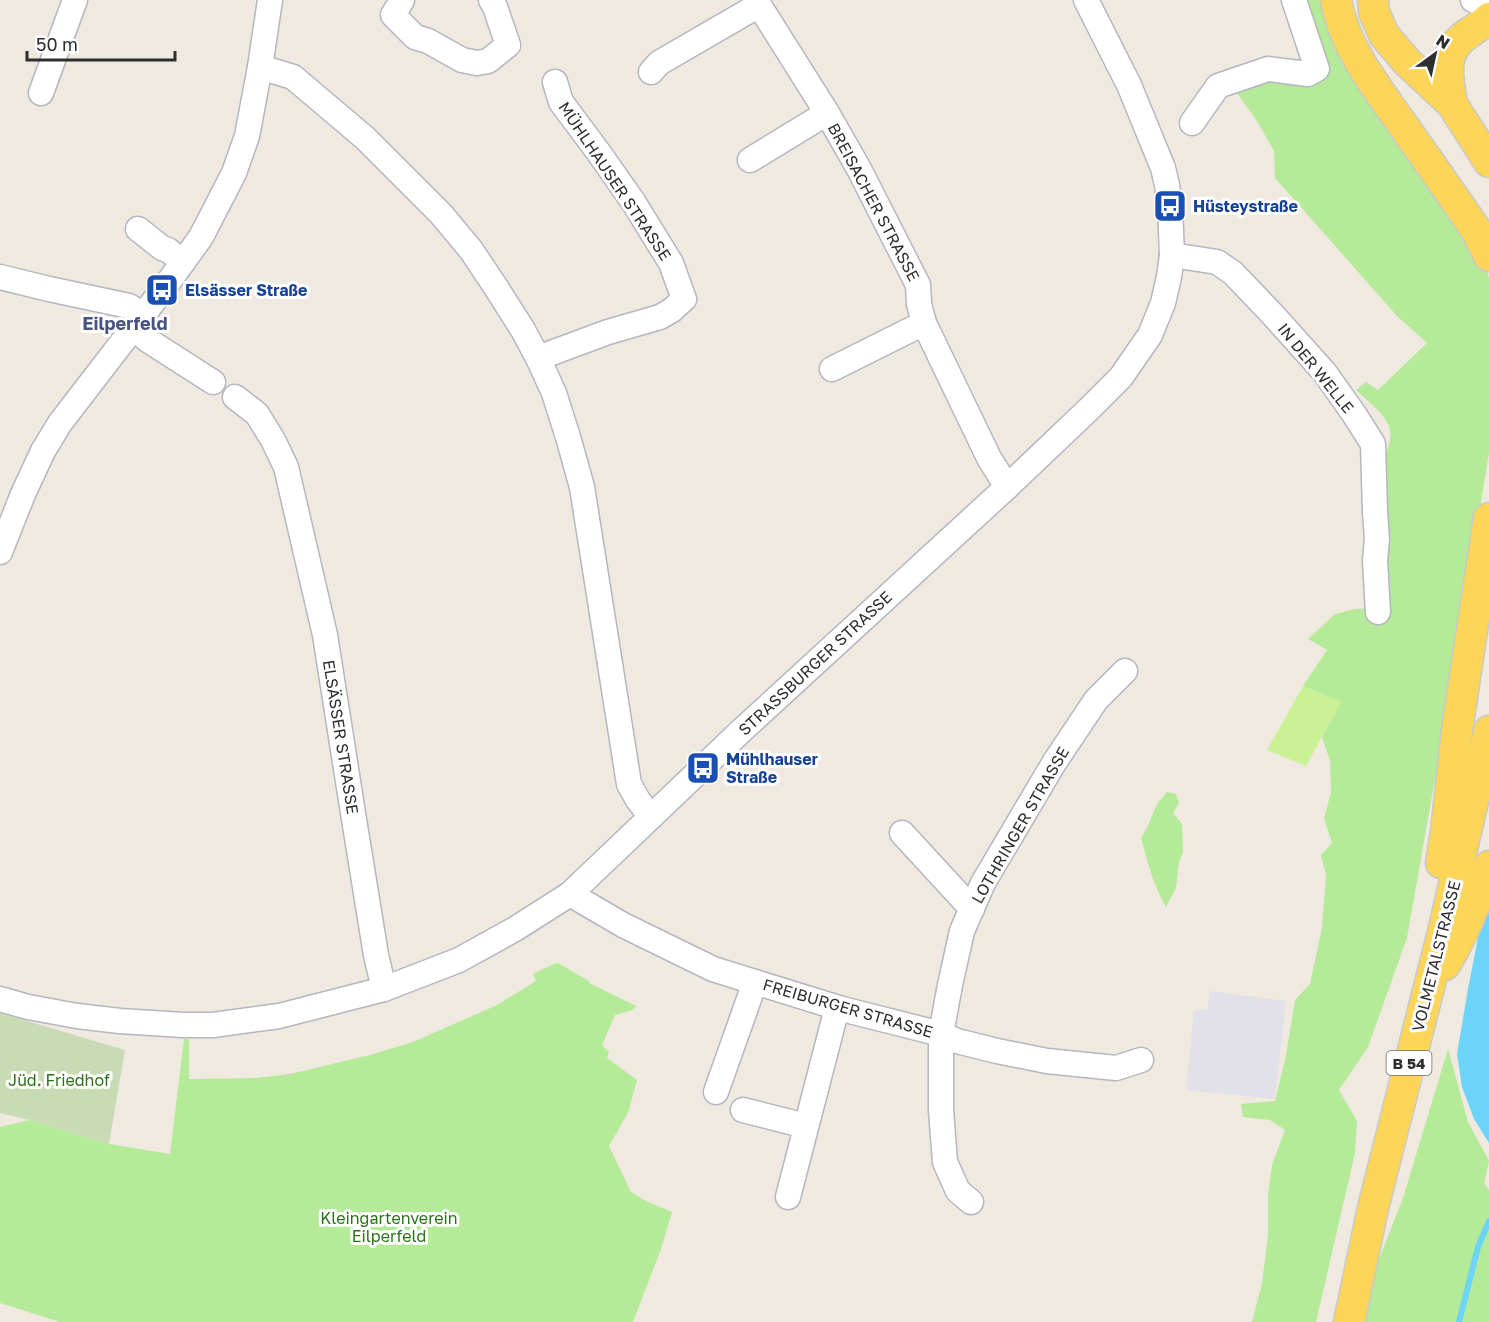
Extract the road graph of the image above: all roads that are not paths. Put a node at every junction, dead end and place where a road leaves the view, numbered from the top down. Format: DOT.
graph roads {
  1 [pos="75,0"];
  2 [pos="270,0"];
  3 [pos="402,0"];
  4 [pos="491,0"];
  5 [pos="1086,0"];
  6 [pos="1294,0"];
  7 [pos="1336,0"];
  8 [pos="1373,0"];
  9 [pos="1473,0"];
  10 [pos="1489,8"];
  11 [pos="1489,18"];
  12 [pos="260,68"];
  13 [pos="651,72"];
  14 [pos="555,82"];
  15 [pos="42,93"];
  16 [pos="1452,104"];
  17 [pos="827,113"];
  18 [pos="1192,123"];
  19 [pos="750,160"];
  20 [pos="1489,162"];
  21 [pos="138,229"];
  22 [pos="1172,255"];
  23 [pos="1489,256"];
  24 [pos="183,262"];
  25 [pos="0,277"];
  26 [pos="138,321"];
  27 [pos="924,323"];
  28 [pos="538,358"];
  29 [pos="832,369"];
  30 [pos="213,382"];
  31 [pos="235,397"];
  32 [pos="1007,487"];
  33 [pos="1489,518"];
  34 [pos="0,552"];
  35 [pos="1378,612"];
  36 [pos="1125,671"];
  37 [pos="1489,731"];
  38 [pos="651,817"];
  39 [pos="902,833"];
  40 [pos="1489,866"];
  41 [pos="570,894"];
  42 [pos="972,909"];
  43 [pos="1444,928"];
  44 [pos="755,982"];
  45 [pos="384,989"];
  46 [pos="1425,996"];
  47 [pos="0,999"];
  48 [pos="837,1008"];
  49 [pos="941,1034"];
  50 [pos="1141,1060"];
  51 [pos="716,1092"];
  52 [pos="744,1110"];
  53 [pos="806,1126"];
  54 [pos="788,1197"];
  55 [pos="971,1202"];
  56 [pos="1349,1322"];
  1 -- 15 [label="street"];
  2 -- 12 [label="street"];
  3 -- 4 [label="street"];
  5 -- 22 [label="street"];
  6 -- 18 [label="street"];
  7 -- 23 [label="main road"];
  8 -- 16 [label="main road"];
  9 -- 10 [label="street"];
  11 -- 16 [label="main road"];
  12 -- 24 [label="street"];
  12 -- 28 [label="street"];
  13 -- 17 [label="street, BREISACHER STRASSE"];
  14 -- 28 [label="street, MÜHLHAUSER STRASSE"];
  16 -- 20 [label="main road"];
  17 -- 19 [label="street, BREISACHER STRASSE"];
  17 -- 27 [label="street, BREISACHER STRASSE"];
  21 -- 24 [label="street"];
  22 -- 32 [label="street, STRASSBURGER STRASSE"];
  22 -- 35 [label="street, IN DER WELLE"];
  24 -- 26 [label="street"];
  25 -- 26 [label="street"];
  26 -- 30 [label="street"];
  26 -- 34 [label="street"];
  27 -- 29 [label="street"];
  27 -- 32 [label="street, BREISACHER STRASSE"];
  28 -- 38 [label="street"];
  31 -- 45 [label="street, ELSÄSSER STRASSE"];
  32 -- 38 [label="street, STRASSBURGER STRASSE"];
  33 -- 43 [label="main road"];
  36 -- 42 [label="street, LOTHRINGER STRASSE"];
  37 -- 43 [label="main road, VOLMETALSTRASSE / B 54"];
  38 -- 41 [label="street, STRASSBURGER STRASSE"];
  39 -- 42 [label="street"];
  40 -- 46 [label="main road"];
  41 -- 44 [label="street, FREIBURGER STRASSE"];
  41 -- 45 [label="street, STRASSBURGER STRASSE"];
  42 -- 49 [label="street, LOTHRINGER STRASSE"];
  43 -- 46 [label="main road, VOLMETALSTRASSE / B 54"];
  44 -- 48 [label="street, FREIBURGER STRASSE"];
  44 -- 51 [label="street"];
  45 -- 47 [label="street, STRASSBURGER STRASSE"];
  46 -- 56 [label="main road, VOLMETALSTRASSE / B 54"];
  48 -- 49 [label="street, FREIBURGER STRASSE"];
  48 -- 53 [label="street"];
  49 -- 50 [label="street, FREIBURGER STRASSE"];
  49 -- 55 [label="street, LOTHRINGER STRASSE"];
  52 -- 53 [label="street"];
  53 -- 54 [label="street"];
}
